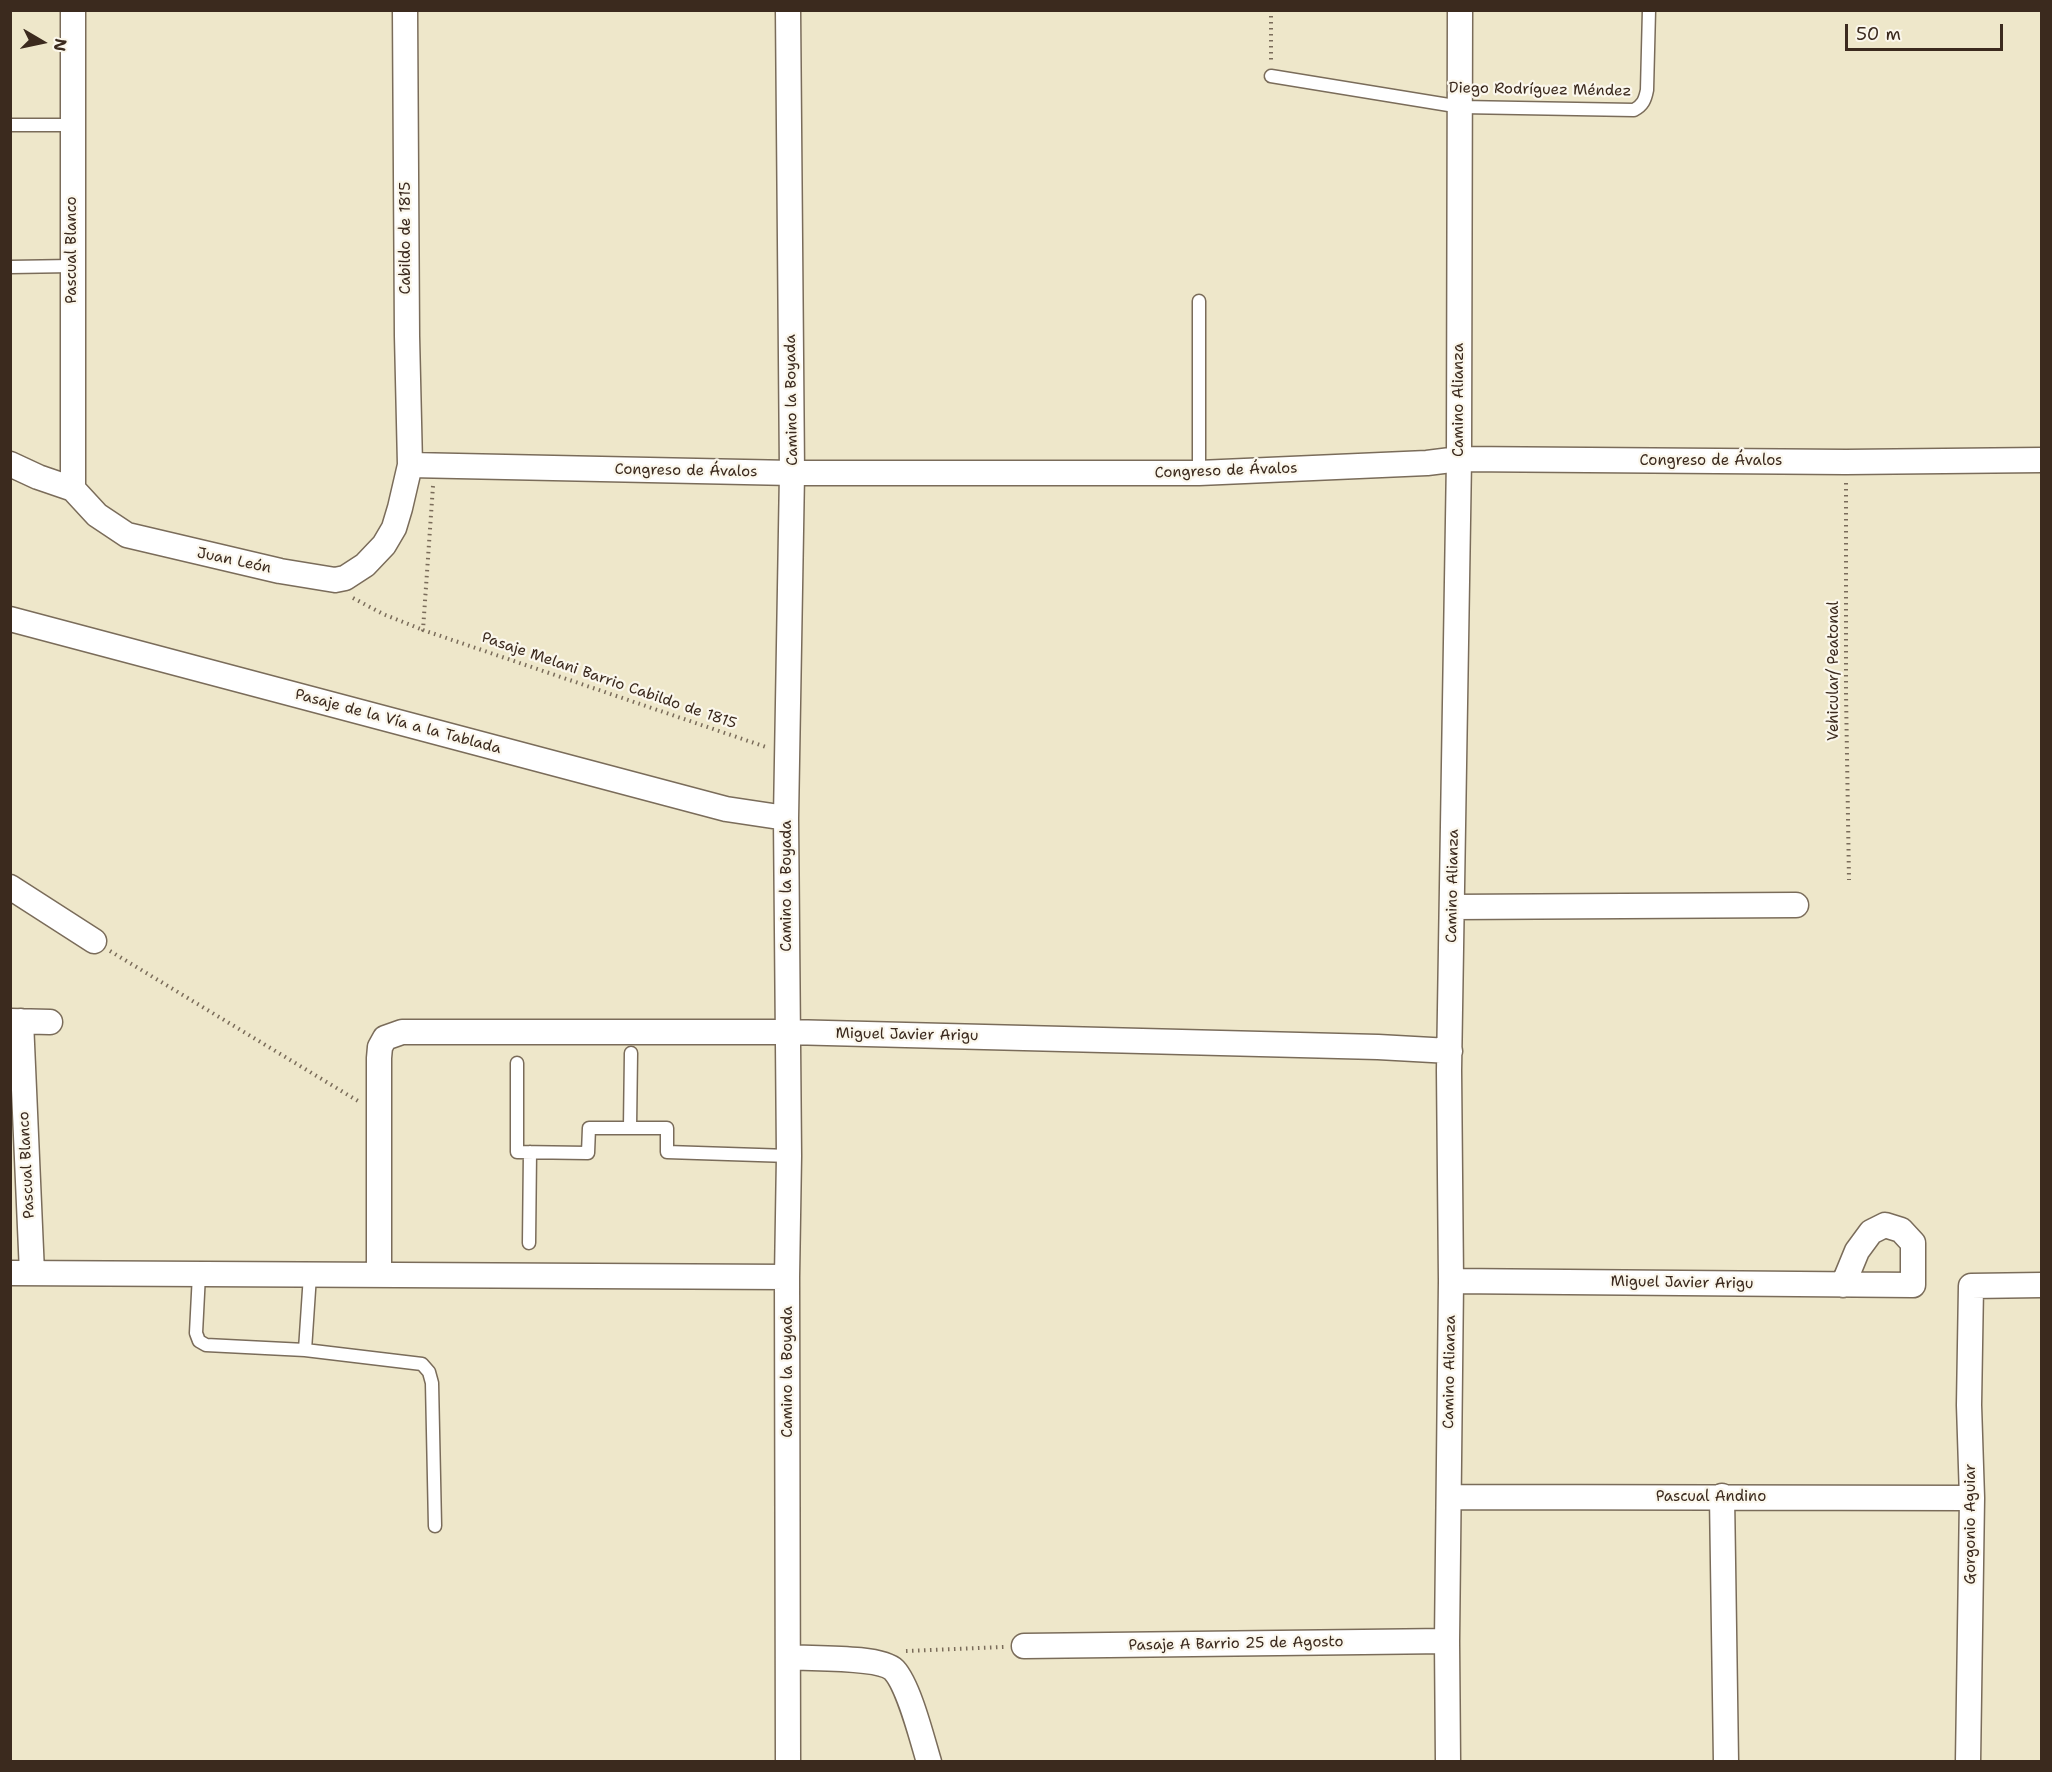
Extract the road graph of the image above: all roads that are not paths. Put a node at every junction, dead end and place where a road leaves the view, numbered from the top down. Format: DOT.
graph roads {
  1 [pos="73,10"];
  2 [pos="405,10"];
  3 [pos="788,10"];
  4 [pos="1460,10"];
  5 [pos="1649,10"];
  6 [pos="1271,76"];
  7 [pos="1461,106"];
  8 [pos="10,125"];
  9 [pos="73,125"];
  10 [pos="72,266"];
  11 [pos="10,267"];
  12 [pos="1199,301"];
  13 [pos="1459,459"];
  14 [pos="2042,460"];
  15 [pos="10,464"];
  16 [pos="410,465"];
  17 [pos="792,473"];
  18 [pos="1199,473"];
  19 [pos="73,489"];
  20 [pos="10,619"];
  21 [pos="786,818"];
  22 [pos="10,887"];
  23 [pos="1796,905"];
  24 [pos="1452,907"];
  25 [pos="94,941"];
  26 [pos="16,1021"];
  27 [pos="50,1022"];
  28 [pos="788,1032"];
  29 [pos="1450,1051"];
  30 [pos="631,1053"];
  31 [pos="517,1063"];
  32 [pos="630,1127"];
  33 [pos="530,1152"];
  34 [pos="789,1156"];
  35 [pos="529,1243"];
  36 [pos="21,1273"];
  37 [pos="199,1274"];
  38 [pos="310,1275"];
  39 [pos="379,1275"];
  40 [pos="787,1277"];
  41 [pos="1451,1281"];
  42 [pos="1843,1285"];
  43 [pos="2042,1285"];
  44 [pos="304,1350"];
  45 [pos="1722,1496"];
  46 [pos="1449,1497"];
  47 [pos="1972,1498"];
  48 [pos="435,1526"];
  49 [pos="1447,1641"];
  50 [pos="1024,1646"];
  51 [pos="788,1657"];
  52 [pos="788,1761"];
  53 [pos="929,1761"];
  54 [pos="1448,1761"];
  55 [pos="1726,1761"];
  56 [pos="1968,1761"];
  1 -- 9 [label="street, Pascual Blanco"];
  2 -- 16 [label="street, Cabildo de 1815"];
  3 -- 17 [label="street, Camino la Boyada"];
  4 -- 7 [label="street, Camino Alianza"];
  5 -- 7 [label="lane, Diego Rodríguez Méndez"];
  6 -- 7 [label="lane, Diego Rodríguez Méndez"];
  7 -- 13 [label="street, Camino Alianza"];
  8 -- 9 [label="lane"];
  9 -- 10 [label="street, Pascual Blanco"];
  10 -- 11 [label="lane"];
  10 -- 19 [label="street, Pascual Blanco"];
  12 -- 18 [label="lane"];
  13 -- 14 [label="street, Congreso de Ávalos"];
  13 -- 18 [label="street, Congreso de Ávalos"];
  13 -- 24 [label="street, Camino Alianza"];
  15 -- 19 [label="street, Juan León"];
  16 -- 17 [label="street, Congreso de Ávalos"];
  16 -- 19 [label="street, Juan León"];
  17 -- 18 [label="street, Congreso de Ávalos"];
  17 -- 21 [label="street, Camino la Boyada"];
  20 -- 21 [label="street, Pasaje de la Vía a la Tablada"];
  21 -- 28 [label="street, Camino la Boyada"];
  22 -- 25 [label="street"];
  23 -- 24 [label="street"];
  24 -- 29 [label="street, Camino Alianza"];
  26 -- 27 [label="street"];
  26 -- 36 [label="street, Pascual Blanco"];
  28 -- 29 [label="street, Miguel Javier Arigu"];
  28 -- 34 [label="street, Camino la Boyada"];
  28 -- 39 [label="street, Miguel Javier Arigu"];
  29 -- 41 [label="street, Camino Alianza"];
  30 -- 32 [label="lane"];
  31 -- 33 [label="lane"];
  32 -- 33 [label="lane"];
  32 -- 34 [label="lane"];
  33 -- 35 [label="lane"];
  34 -- 40 [label="street, Camino la Boyada"];
  36 -- 37 [label="street"];
  37 -- 38 [label="street"];
  37 -- 44 [label="lane"];
  38 -- 39 [label="street"];
  38 -- 44 [label="lane"];
  39 -- 40 [label="street"];
  40 -- 51 [label="street, Camino la Boyada"];
  41 -- 42 [label="street, Miguel Javier Arigu"];
  41 -- 46 [label="street, Camino Alianza"];
  42 -- 42 [label="street, Miguel Javier Arigu"];
  43 -- 47 [label="street, Gorgonio Aguiar"];
  44 -- 48 [label="lane"];
  45 -- 46 [label="street, Pascual Andino"];
  45 -- 47 [label="street, Pascual Andino"];
  45 -- 55 [label="street"];
  46 -- 49 [label="street, Camino Alianza"];
  47 -- 56 [label="street, Gorgonio Aguiar"];
  49 -- 50 [label="street, Pasaje A Barrio 25 de Agosto"];
  49 -- 54 [label="street, Camino Alianza"];
  51 -- 52 [label="street, Camino la Boyada"];
  51 -- 53 [label="street"];
}
